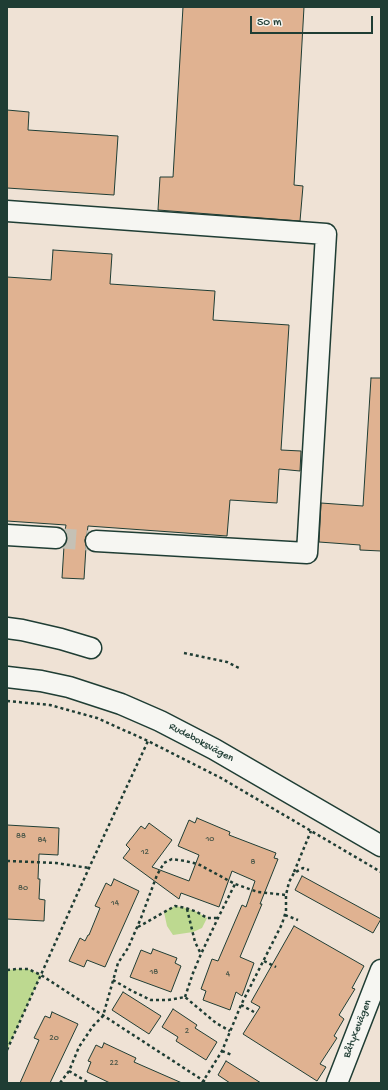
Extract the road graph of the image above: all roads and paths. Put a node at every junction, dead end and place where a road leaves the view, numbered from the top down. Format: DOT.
graph roads {
  1 [pos="7,211"];
  2 [pos="7,535"];
  3 [pos="56,538"];
  4 [pos="96,541"];
  5 [pos="7,628"];
  6 [pos="91,648"];
  7 [pos="184,653"];
  8 [pos="239,668"];
  9 [pos="7,677"];
  10 [pos="7,701"];
  11 [pos="148,741"];
  12 [pos="311,831"];
  13 [pos="381,846"];
  14 [pos="7,861"];
  15 [pos="89,868"];
  16 [pos="309,870"];
  17 [pos="381,872"];
  18 [pos="294,873"];
  19 [pos="235,884"];
  20 [pos="286,896"];
  21 [pos="186,908"];
  22 [pos="285,915"];
  23 [pos="218,918"];
  24 [pos="298,920"];
  25 [pos="137,927"];
  26 [pos="201,954"];
  27 [pos="264,961"];
  28 [pos="276,967"];
  29 [pos="7,970"];
  30 [pos="380,974"];
  31 [pos="41,975"];
  32 [pos="113,980"];
  33 [pos="185,997"];
  34 [pos="241,1005"];
  35 [pos="254,1012"];
  36 [pos="103,1016"];
  37 [pos="230,1031"];
  38 [pos="7,1050"];
  39 [pos="222,1051"];
  40 [pos="232,1055"];
  41 [pos="69,1071"];
  42 [pos="202,1082"];
  43 [pos="60,1083"];
  44 [pos="89,1083"];
  45 [pos="206,1083"];
  46 [pos="337,1083"];
  1 -- 4 [label="street"];
  2 -- 3 [label="street"];
  5 -- 6 [label="street"];
  7 -- 8 [label="path"];
  9 -- 13 [label="street, Rudeboksvägen"];
  10 -- 11 [label="path"];
  11 -- 12 [label="path"];
  11 -- 15 [label="path"];
  12 -- 17 [label="path"];
  12 -- 18 [label="path"];
  14 -- 15 [label="path"];
  15 -- 31 [label="path"];
  16 -- 18 [label="path"];
  18 -- 20 [label="path"];
  19 -- 20 [label="path"];
  19 -- 23 [label="path"];
  19 -- 25 [label="path"];
  20 -- 22 [label="path"];
  21 -- 23 [label="path"];
  21 -- 25 [label="path"];
  21 -- 26 [label="path"];
  22 -- 24 [label="path"];
  22 -- 27 [label="path"];
  23 -- 26 [label="path"];
  25 -- 32 [label="path"];
  26 -- 33 [label="path"];
  27 -- 28 [label="path"];
  27 -- 34 [label="path"];
  29 -- 31 [label="path"];
  30 -- 46 [label="street, Båtyxevägen"];
  31 -- 36 [label="path"];
  31 -- 38 [label="path"];
  32 -- 33 [label="path"];
  32 -- 36 [label="path"];
  33 -- 37 [label="path"];
  34 -- 35 [label="path"];
  34 -- 37 [label="path"];
  36 -- 41 [label="path"];
  36 -- 42 [label="path"];
  37 -- 39 [label="path"];
  39 -- 40 [label="path"];
  39 -- 42 [label="path"];
  41 -- 43 [label="path"];
  41 -- 44 [label="path"];
  42 -- 45 [label="path"];
}
